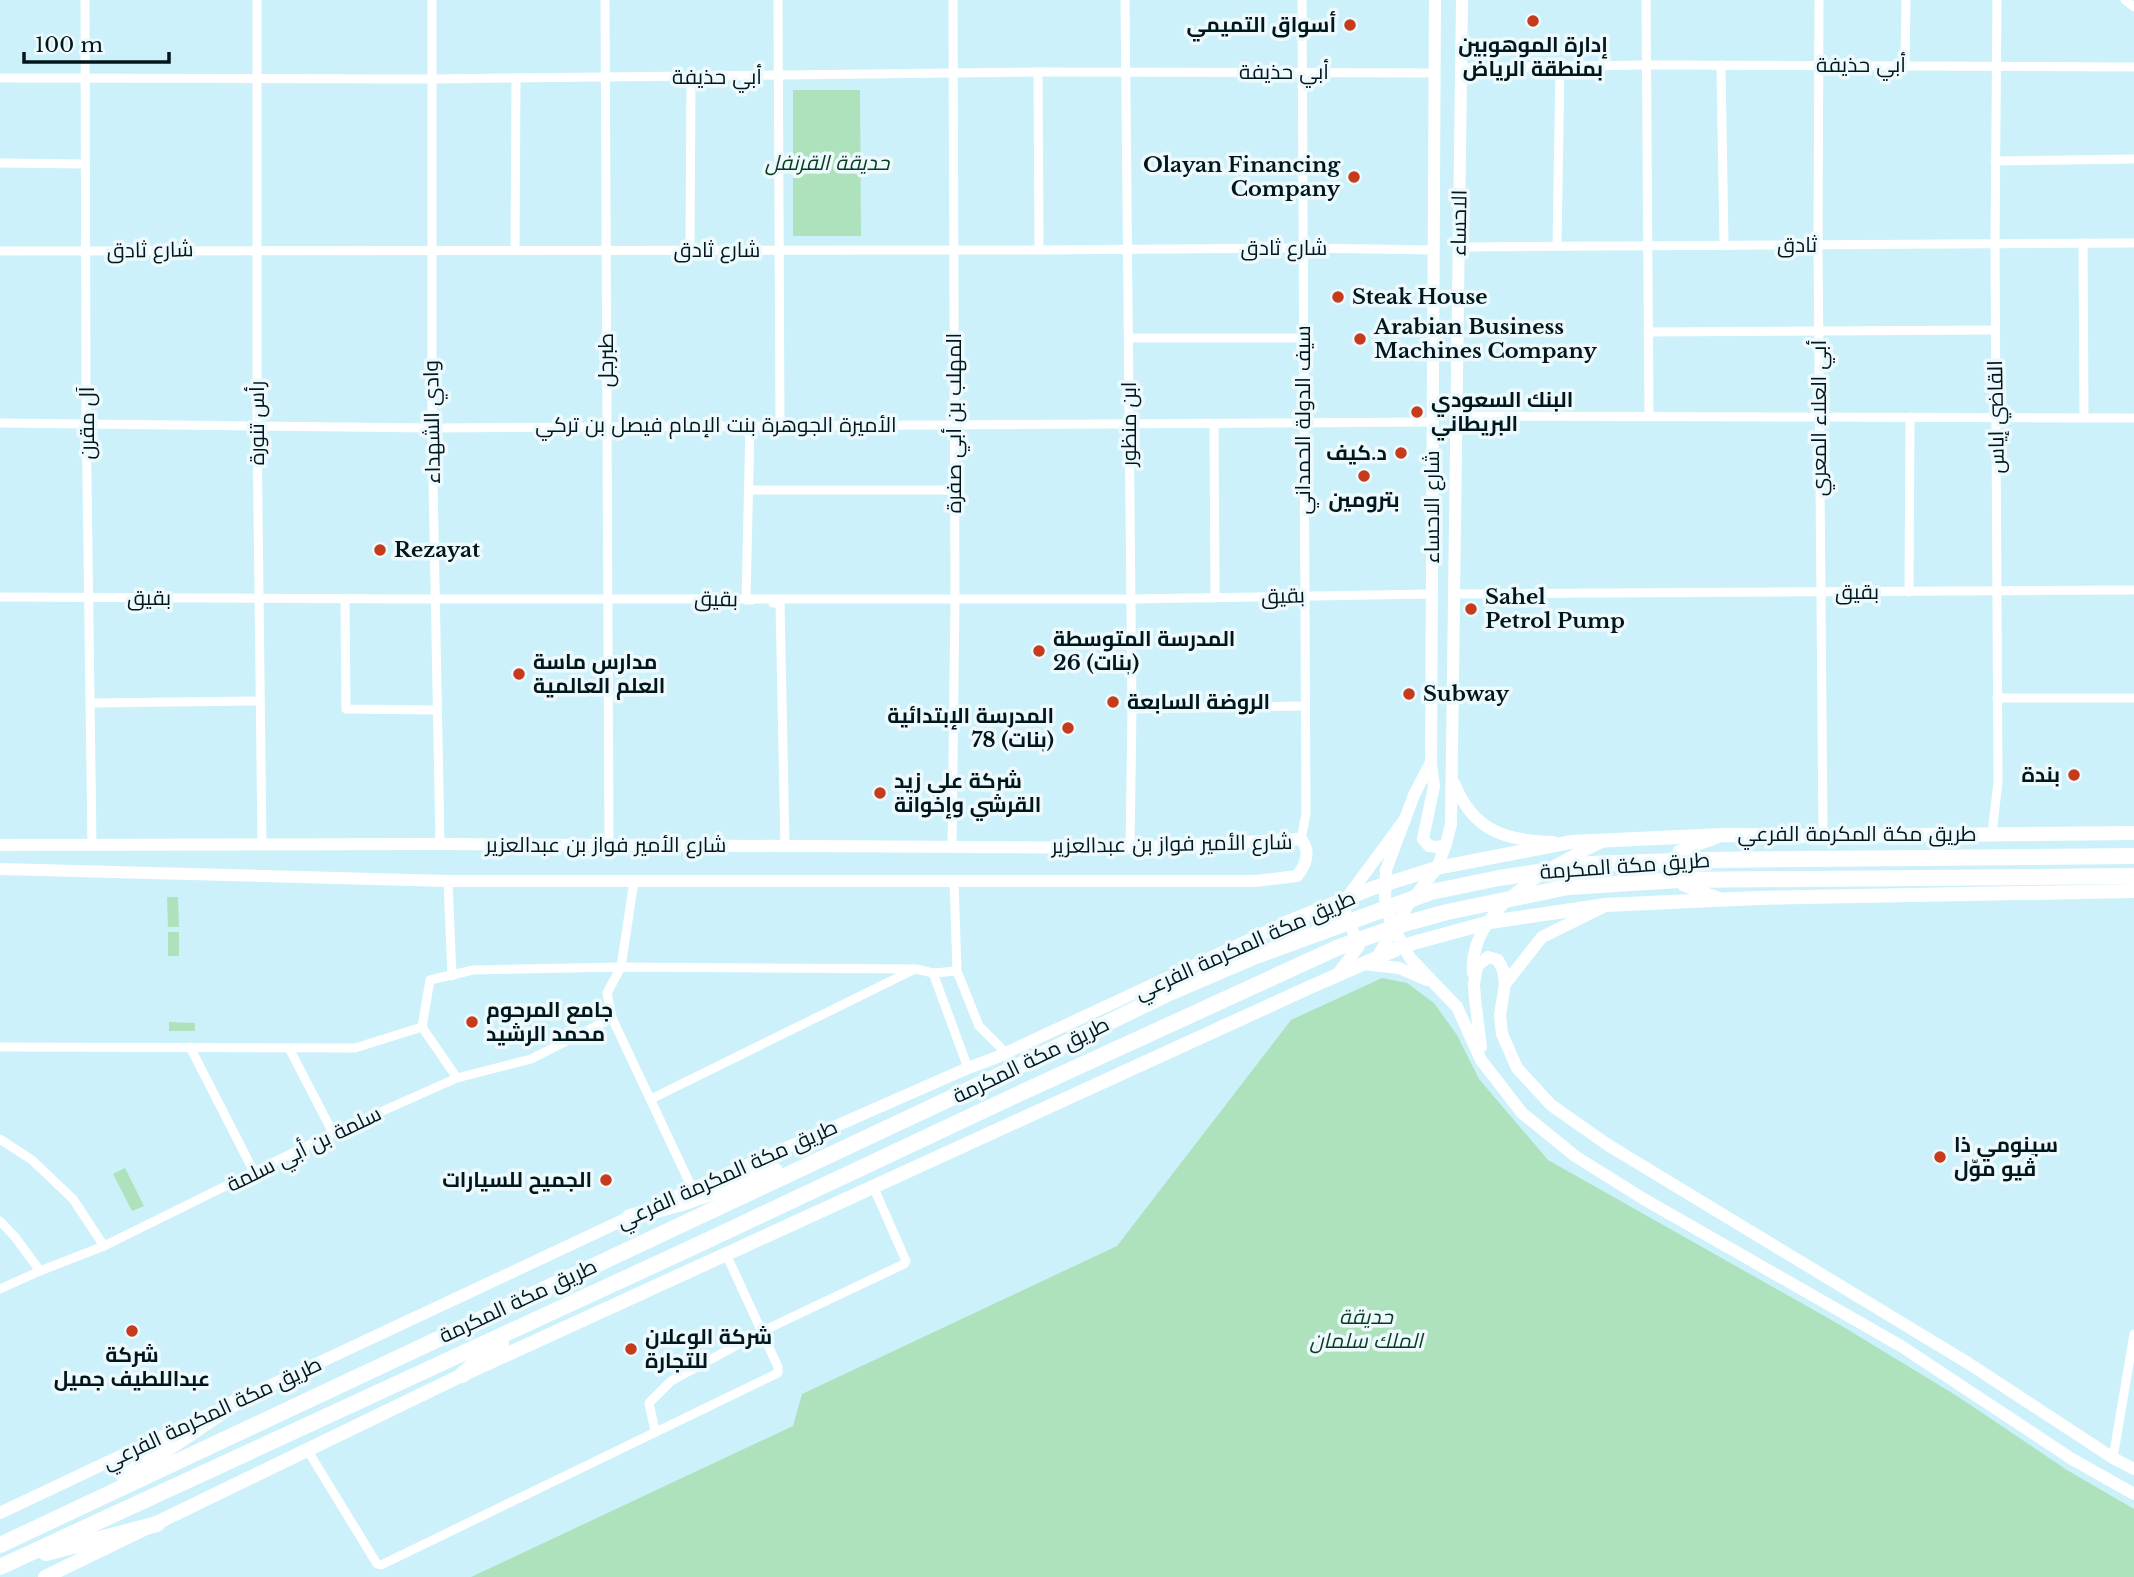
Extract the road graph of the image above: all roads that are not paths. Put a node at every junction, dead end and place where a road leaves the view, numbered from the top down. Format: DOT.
graph roads {
  1 [pos="86,0"];
  2 [pos="257,0"];
  3 [pos="432,0"];
  4 [pos="605,0"];
  5 [pos="778,0"];
  6 [pos="953,0"];
  7 [pos="1125,0"];
  8 [pos="1302,0"];
  9 [pos="1435,0"];
  10 [pos="1462,0"];
  11 [pos="1646,0"];
  12 [pos="1819,0"];
  13 [pos="1906,0"];
  14 [pos="1997,0"];
  15 [pos="2126,0"];
  16 [pos="2134,7"];
  17 [pos="1560,65"];
  18 [pos="1647,65"];
  19 [pos="1721,65"];
  20 [pos="1818,65"];
  21 [pos="1905,66"];
  22 [pos="1996,66"];
  23 [pos="2134,67"];
  24 [pos="1461,68"];
  25 [pos="1038,72"];
  26 [pos="1126,72"];
  27 [pos="1301,72"];
  28 [pos="954,73"];
  29 [pos="1433,73"];
  30 [pos="779,76"];
  31 [pos="691,77"];
  32 [pos="0,78"];
  33 [pos="85,78"];
  34 [pos="257,78"];
  35 [pos="516,78"];
  36 [pos="606,78"];
  37 [pos="431,79"];
  38 [pos="2134,159"];
  39 [pos="1995,161"];
  40 [pos="0,163"];
  41 [pos="85,164"];
  42 [pos="2083,243"];
  43 [pos="2134,243"];
  44 [pos="1995,244"];
  45 [pos="1818,245"];
  46 [pos="1557,246"];
  47 [pos="1724,246"];
  48 [pos="1459,247"];
  49 [pos="1647,247"];
  50 [pos="1304,248"];
  51 [pos="258,249"];
  52 [pos="431,249"];
  53 [pos="690,249"];
  54 [pos="1127,249"];
  55 [pos="515,250"];
  56 [pos="606,250"];
  57 [pos="779,250"];
  58 [pos="954,250"];
  59 [pos="1039,250"];
  60 [pos="1434,250"];
  61 [pos="0,251"];
  62 [pos="86,251"];
  63 [pos="1995,330"];
  64 [pos="1819,331"];
  65 [pos="1648,332"];
  66 [pos="1129,338"];
  67 [pos="1303,338"];
  68 [pos="1649,415"];
  69 [pos="1457,416"];
  70 [pos="1820,416"];
  71 [pos="1910,417"];
  72 [pos="1996,417"];
  73 [pos="2084,418"];
  74 [pos="2134,418"];
  75 [pos="1433,422"];
  76 [pos="0,423"];
  77 [pos="87,423"];
  78 [pos="953,423"];
  79 [pos="1304,423"];
  80 [pos="1129,424"];
  81 [pos="1214,424"];
  82 [pos="750,425"];
  83 [pos="780,425"];
  84 [pos="257,426"];
  85 [pos="607,426"];
  86 [pos="432,428"];
  87 [pos="954,489"];
  88 [pos="748,490"];
  89 [pos="2134,590"];
  90 [pos="1820,592"];
  91 [pos="1909,592"];
  92 [pos="1998,592"];
  93 [pos="1431,594"];
  94 [pos="1454,594"];
  95 [pos="1304,595"];
  96 [pos="0,597"];
  97 [pos="89,598"];
  98 [pos="259,598"];
  99 [pos="608,598"];
  100 [pos="1215,598"];
  101 [pos="345,599"];
  102 [pos="434,599"];
  103 [pos="955,599"];
  104 [pos="1130,599"];
  105 [pos="746,600"];
  106 [pos="1997,698"];
  107 [pos="2134,698"];
  108 [pos="260,701"];
  109 [pos="91,703"];
  110 [pos="1304,706"];
  111 [pos="1132,709"];
  112 [pos="436,710"];
  113 [pos="1431,764"];
  114 [pos="1452,776"];
  115 [pos="1405,819"];
  116 [pos="2134,832"];
  117 [pos="1992,833"];
  118 [pos="1723,835"];
  119 [pos="1823,836"];
  120 [pos="1301,839"];
  121 [pos="1606,841"];
  122 [pos="1571,842"];
  123 [pos="440,844"];
  124 [pos="1446,844"];
  125 [pos="0,845"];
  126 [pos="92,845"];
  127 [pos="262,845"];
  128 [pos="609,846"];
  129 [pos="785,846"];
  130 [pos="952,846"];
  131 [pos="1129,848"];
  132 [pos="2134,856"];
  133 [pos="1437,868"];
  134 [pos="0,869"];
  135 [pos="2134,876"];
  136 [pos="448,881"];
  137 [pos="634,881"];
  138 [pos="954,882"];
  139 [pos="1386,885"];
  140 [pos="2134,891"];
  141 [pos="1346,899"];
  142 [pos="1726,900"];
  143 [pos="1606,905"];
  144 [pos="1323,908"];
  145 [pos="1490,922"];
  146 [pos="1283,924"];
  147 [pos="1394,929"];
  148 [pos="1403,946"];
  149 [pos="1370,962"];
  150 [pos="621,967"];
  151 [pos="916,969"];
  152 [pos="957,971"];
  153 [pos="933,973"];
  154 [pos="452,976"];
  155 [pos="1336,976"];
  156 [pos="1431,981"];
  157 [pos="1474,984"];
  158 [pos="1505,984"];
  159 [pos="611,1018"];
  160 [pos="422,1027"];
  161 [pos="0,1047"];
  162 [pos="190,1047"];
  163 [pos="289,1048"];
  164 [pos="1006,1053"];
  165 [pos="968,1068"];
  166 [pos="1489,1070"];
  167 [pos="457,1078"];
  168 [pos="651,1099"];
  169 [pos="333,1133"];
  170 [pos="0,1139"];
  171 [pos="863,1140"];
  172 [pos="254,1172"];
  173 [pos="873,1186"];
  174 [pos="692,1188"];
  175 [pos="631,1217"];
  176 [pos="0,1221"];
  177 [pos="104,1246"];
  178 [pos="691,1248"];
  179 [pos="726,1254"];
  180 [pos="1806,1264"];
  181 [pos="40,1271"];
  182 [pos="1793,1284"];
  183 [pos="0,1289"];
  184 [pos="763,1331"];
  185 [pos="2134,1334"];
  186 [pos="462,1375"];
  187 [pos="239,1400"];
  188 [pos="655,1431"];
  189 [pos="308,1451"];
  190 [pos="2113,1458"];
  191 [pos="2134,1469"];
  192 [pos="2134,1494"];
  193 [pos="81,1507"];
  194 [pos="0,1513"];
  195 [pos="157,1524"];
  196 [pos="0,1545"];
  197 [pos="3,1565"];
  198 [pos="44,1577"];
  1 -- 33 [label="street, آل مقرن"];
  2 -- 34 [label="street, رأس تنورة"];
  3 -- 37 [label="street, وادي الشهداء"];
  4 -- 36 [label="street, طبرجل"];
  5 -- 30 [label="street"];
  6 -- 28 [label="street, المهلب بن أبي صفرة"];
  7 -- 26 [label="street, ابن منظور"];
  8 -- 27 [label="street, سيف الدولة الحمداني"];
  9 -- 29 [label="main road, شارع الاحساء"];
  10 -- 24 [label="main road, الاحساء"];
  11 -- 18 [label="street"];
  12 -- 20 [label="street, أبي العلاء المعري"];
  13 -- 21 [label="street"];
  14 -- 22 [label="street, القاضي إياس"];
  15 -- 16 [label="street"];
  17 -- 18 [label="street, أبي حذيفة"];
  17 -- 24 [label="street, أبي حذيفة"];
  17 -- 46 [label="street"];
  18 -- 19 [label="street, أبي حذيفة"];
  18 -- 49 [label="street"];
  19 -- 20 [label="street, أبي حذيفة"];
  19 -- 47 [label="street"];
  20 -- 21 [label="street, أبي حذيفة"];
  20 -- 45 [label="street, أبي العلاء المعري"];
  21 -- 22 [label="street, أبي حذيفة"];
  22 -- 23 [label="street, أبي حذيفة"];
  22 -- 39 [label="street, القاضي إياس"];
  24 -- 48 [label="main road, الاحساء"];
  25 -- 26 [label="street, أبي حذيفة"];
  25 -- 28 [label="street, أبي حذيفة"];
  25 -- 59 [label="street"];
  26 -- 27 [label="street, أبي حذيفة"];
  26 -- 54 [label="street, ابن منظور"];
  27 -- 29 [label="street, أبي حذيفة"];
  27 -- 50 [label="street, سيف الدولة الحمداني"];
  28 -- 30 [label="street, أبي حذيفة"];
  28 -- 58 [label="street, المهلب بن أبي صفرة"];
  29 -- 60 [label="main road, شارع الاحساء"];
  30 -- 31 [label="street, أبي حذيفة"];
  30 -- 57 [label="street"];
  31 -- 36 [label="street, أبي حذيفة"];
  31 -- 53 [label="street"];
  32 -- 33 [label="street, أبي حذيفة"];
  33 -- 34 [label="street, أبي حذيفة"];
  33 -- 41 [label="street, آل مقرن"];
  34 -- 37 [label="street, أبي حذيفة"];
  34 -- 51 [label="street, رأس تنورة"];
  35 -- 36 [label="street, أبي حذيفة"];
  35 -- 37 [label="street, أبي حذيفة"];
  35 -- 55 [label="street"];
  36 -- 56 [label="street, طبرجل"];
  37 -- 52 [label="street, وادي الشهداء"];
  38 -- 39 [label="street"];
  39 -- 44 [label="street, القاضي إياس"];
  40 -- 41 [label="street"];
  41 -- 62 [label="street, آل مقرن"];
  42 -- 43 [label="street, ثادق"];
  42 -- 44 [label="street, ثادق"];
  42 -- 73 [label="street"];
  44 -- 45 [label="street, ثادق"];
  44 -- 63 [label="street, القاضي إياس"];
  45 -- 47 [label="street, ثادق"];
  45 -- 64 [label="street, أبي العلاء المعري"];
  46 -- 48 [label="street, ثادق"];
  46 -- 49 [label="street, ثادق"];
  47 -- 49 [label="street, ثادق"];
  48 -- 69 [label="main road, الاحساء"];
  49 -- 65 [label="street"];
  50 -- 54 [label="street, شارع ثادق"];
  50 -- 60 [label="street, شارع ثادق"];
  50 -- 67 [label="street, سيف الدولة الحمداني"];
  51 -- 52 [label="street, شارع ثادق"];
  51 -- 62 [label="street, شارع ثادق"];
  51 -- 84 [label="street, رأس تنورة"];
  52 -- 55 [label="street, شارع ثادق"];
  52 -- 86 [label="street, وادي الشهداء"];
  53 -- 56 [label="street, شارع ثادق"];
  53 -- 57 [label="street, شارع ثادق"];
  54 -- 59 [label="street, شارع ثادق"];
  54 -- 66 [label="street, ابن منظور"];
  55 -- 56 [label="street, شارع ثادق"];
  56 -- 85 [label="street, طبرجل"];
  57 -- 58 [label="street, شارع ثادق"];
  57 -- 83 [label="street"];
  58 -- 59 [label="street, شارع ثادق"];
  58 -- 78 [label="street, المهلب بن أبي صفرة"];
  60 -- 75 [label="main road, شارع الاحساء"];
  61 -- 62 [label="street, شارع ثادق"];
  62 -- 77 [label="street, آل مقرن"];
  63 -- 64 [label="street"];
  63 -- 72 [label="street, القاضي إياس"];
  64 -- 65 [label="street"];
  64 -- 70 [label="street, أبي العلاء المعري"];
  65 -- 68 [label="street"];
  66 -- 67 [label="street"];
  66 -- 80 [label="street, ابن منظور"];
  67 -- 79 [label="street, سيف الدولة الحمداني"];
  68 -- 69 [label="street"];
  68 -- 70 [label="street"];
  69 -- 94 [label="main road, الاحساء"];
  70 -- 71 [label="street"];
  70 -- 90 [label="street, أبي العلاء المعري"];
  71 -- 72 [label="street"];
  71 -- 91 [label="street"];
  72 -- 73 [label="street"];
  72 -- 92 [label="street, القاضي إياس"];
  73 -- 74 [label="street"];
  75 -- 79 [label="street, الأميرة الجوهرة بنت الإمام فيصل بن تركي"];
  75 -- 93 [label="main road, شارع الاحساء"];
  76 -- 77 [label="street, الأميرة الجوهرة بنت الإمام فيصل بن تركي"];
  77 -- 84 [label="street, الأميرة الجوهرة بنت الإمام فيصل بن تركي"];
  77 -- 97 [label="street, آل مقرن"];
  78 -- 80 [label="street, الأميرة الجوهرة بنت الإمام فيصل بن تركي"];
  78 -- 83 [label="street, الأميرة الجوهرة بنت الإمام فيصل بن تركي"];
  78 -- 87 [label="street, المهلب بن أبي صفرة"];
  79 -- 81 [label="street, الأميرة الجوهرة بنت الإمام فيصل بن تركي"];
  79 -- 95 [label="street, سيف الدولة الحمداني"];
  80 -- 81 [label="street, الأميرة الجوهرة بنت الإمام فيصل بن تركي"];
  80 -- 104 [label="street, ابن منظور"];
  81 -- 100 [label="street"];
  82 -- 83 [label="street, الأميرة الجوهرة بنت الإمام فيصل بن تركي"];
  82 -- 85 [label="street, الأميرة الجوهرة بنت الإمام فيصل بن تركي"];
  82 -- 88 [label="street"];
  84 -- 86 [label="street, الأميرة الجوهرة بنت الإمام فيصل بن تركي"];
  84 -- 98 [label="street, رأس تنورة"];
  85 -- 86 [label="street, الأميرة الجوهرة بنت الإمام فيصل بن تركي"];
  85 -- 99 [label="street, طبرجل"];
  86 -- 102 [label="street, وادي الشهداء"];
  87 -- 88 [label="street"];
  87 -- 103 [label="street, المهلب بن أبي صفرة"];
  88 -- 105 [label="street"];
  89 -- 92 [label="street, بقيق"];
  90 -- 91 [label="street, بقيق"];
  90 -- 94 [label="street, بقيق"];
  90 -- 119 [label="street, أبي العلاء المعري"];
  91 -- 92 [label="street, بقيق"];
  92 -- 106 [label="street, القاضي إياس"];
  93 -- 95 [label="street, بقيق"];
  93 -- 113 [label="main road, شارع الاحساء"];
  94 -- 114 [label="main road, الاحساء"];
  95 -- 100 [label="street, بقيق"];
  95 -- 110 [label="street, سيف الدولة الحمداني"];
  96 -- 97 [label="street, بقيق"];
  97 -- 98 [label="street, بقيق"];
  97 -- 109 [label="street, آل مقرن"];
  98 -- 101 [label="street, بقيق"];
  98 -- 108 [label="street, رأس تنورة"];
  99 -- 102 [label="street, بقيق"];
  99 -- 105 [label="street, بقيق"];
  99 -- 128 [label="street, طبرجل"];
  100 -- 104 [label="street, بقيق"];
  101 -- 102 [label="street, بقيق"];
  101 -- 112 [label="street"];
  102 -- 112 [label="street, وادي الشهداء"];
  103 -- 104 [label="street, بقيق"];
  103 -- 105 [label="street, بقيق"];
  103 -- 130 [label="street, المهلب بن أبي صفرة"];
  104 -- 111 [label="street, ابن منظور"];
  105 -- 129 [label="street"];
  106 -- 107 [label="street"];
  106 -- 117 [label="street, القاضي إياس"];
  108 -- 109 [label="street"];
  108 -- 127 [label="street, رأس تنورة"];
  109 -- 126 [label="street, آل مقرن"];
  110 -- 111 [label="street"];
  110 -- 120 [label="street, سيف الدولة الحمداني"];
  111 -- 131 [label="street, ابن منظور"];
  112 -- 123 [label="street, وادي الشهداء"];
  113 -- 115 [label="main road"];
  113 -- 124 [label="main road, شارع الاحساء"];
  114 -- 122 [label="main road"];
  114 -- 124 [label="main road, الاحساء"];
  115 -- 139 [label="main road"];
  115 -- 141 [label="main road"];
  116 -- 117 [label="main road, طريق مكة المكرمة الفرعي"];
  117 -- 119 [label="main road, طريق مكة المكرمة الفرعي"];
  118 -- 119 [label="main road, طريق مكة المكرمة الفرعي"];
  118 -- 121 [label="main road, طريق مكة المكرمة الفرعي"];
  118 -- 142 [label="main road"];
  120 -- 131 [label="main road, شارع الأمير فواز بن عبدالعزير"];
  120 -- 138 [label="main road, شارع الأمير فواز بن عبدالعزير"];
  121 -- 122 [label="main road, طريق مكة المكرمة الفرعي"];
  121 -- 145 [label="main road"];
  122 -- 133 [label="main road, طريق مكة المكرمة الفرعي"];
  123 -- 127 [label="main road, شارع الأمير فواز بن عبدالعزير"];
  123 -- 128 [label="main road, شارع الأمير فواز بن عبدالعزير"];
  124 -- 133 [label="main road"];
  125 -- 126 [label="main road, شارع الأمير فواز بن عبدالعزير"];
  126 -- 127 [label="main road, شارع الأمير فواز بن عبدالعزير"];
  128 -- 129 [label="main road, شارع الأمير فواز بن عبدالعزير"];
  129 -- 130 [label="main road, شارع الأمير فواز بن عبدالعزير"];
  130 -- 131 [label="main road, شارع الأمير فواز بن عبدالعزير"];
  132 -- 171 [label="highway, طريق مكة المكرمة"];
  133 -- 139 [label="main road, طريق مكة المكرمة الفرعي"];
  133 -- 147 [label="main road"];
  134 -- 136 [label="main road, شارع الأمير فواز بن عبدالعزير"];
  135 -- 178 [label="highway, طريق مكة المكرمة"];
  136 -- 137 [label="main road, شارع الأمير فواز بن عبدالعزير"];
  136 -- 154 [label="street"];
  137 -- 138 [label="main road, شارع الأمير فواز بن عبدالعزير"];
  137 -- 150 [label="street"];
  138 -- 152 [label="street"];
  139 -- 141 [label="main road, طريق مكة المكرمة الفرعي"];
  139 -- 147 [label="main road"];
  140 -- 142 [label="main road"];
  141 -- 144 [label="main road, طريق مكة المكرمة الفرعي"];
  142 -- 143 [label="main road"];
  143 -- 145 [label="main road"];
  143 -- 158 [label="main road"];
  144 -- 146 [label="main road, طريق مكة المكرمة الفرعي"];
  144 -- 155 [label="main road"];
  145 -- 148 [label="main road"];
  145 -- 157 [label="main road"];
  146 -- 164 [label="main road, طريق مكة المكرمة الفرعي"];
  147 -- 148 [label="main road"];
  147 -- 149 [label="main road"];
  148 -- 149 [label="main road"];
  148 -- 156 [label="main road"];
  149 -- 155 [label="main road"];
  149 -- 156 [label="main road"];
  150 -- 151 [label="street"];
  150 -- 154 [label="street"];
  150 -- 159 [label="street"];
  151 -- 153 [label="street"];
  151 -- 168 [label="street"];
  152 -- 153 [label="street"];
  152 -- 164 [label="street"];
  153 -- 165 [label="street"];
  154 -- 160 [label="street"];
  155 -- 173 [label="main road"];
  156 -- 166 [label="main road"];
  157 -- 158 [label="main road"];
  157 -- 166 [label="main road"];
  158 -- 180 [label="main road"];
  159 -- 167 [label="street, سلمة بن أبي سلمة"];
  159 -- 168 [label="street"];
  160 -- 163 [label="street"];
  160 -- 167 [label="street"];
  161 -- 162 [label="street"];
  162 -- 163 [label="street"];
  162 -- 172 [label="street"];
  163 -- 169 [label="street"];
  164 -- 165 [label="main road, طريق مكة المكرمة الفرعي"];
  165 -- 174 [label="main road, طريق مكة المكرمة الفرعي"];
  166 -- 182 [label="main road"];
  167 -- 169 [label="street, سلمة بن أبي سلمة"];
  168 -- 174 [label="street"];
  169 -- 172 [label="street, سلمة بن أبي سلمة"];
  170 -- 177 [label="street"];
  171 -- 175 [label="highway"];
  171 -- 193 [label="highway, طريق مكة المكرمة"];
  172 -- 177 [label="street, سلمة بن أبي سلمة"];
  173 -- 179 [label="main road"];
  173 -- 184 [label="street"];
  174 -- 175 [label="main road, طريق مكة المكرمة الفرعي"];
  175 -- 187 [label="main road, طريق مكة المكرمة الفرعي"];
  176 -- 181 [label="street"];
  177 -- 181 [label="street, سلمة بن أبي سلمة"];
  178 -- 186 [label="highway"];
  178 -- 197 [label="highway, طريق مكة المكرمة"];
  179 -- 184 [label="street"];
  179 -- 186 [label="main road"];
  180 -- 182 [label="main road"];
  180 -- 190 [label="main road"];
  181 -- 183 [label="street, سلمة بن أبي سلمة"];
  182 -- 192 [label="main road"];
  184 -- 188 [label="street"];
  184 -- 188 [label="street"];
  185 -- 190 [label="street"];
  186 -- 189 [label="main road"];
  187 -- 193 [label="highway"];
  187 -- 194 [label="main road, طريق مكة المكرمة الفرعي"];
  188 -- 189 [label="street"];
  189 -- 195 [label="main road"];
  190 -- 191 [label="main road"];
  193 -- 196 [label="highway, طريق مكة المكرمة"];
  195 -- 197 [label="highway"];
  195 -- 198 [label="main road"];
}
